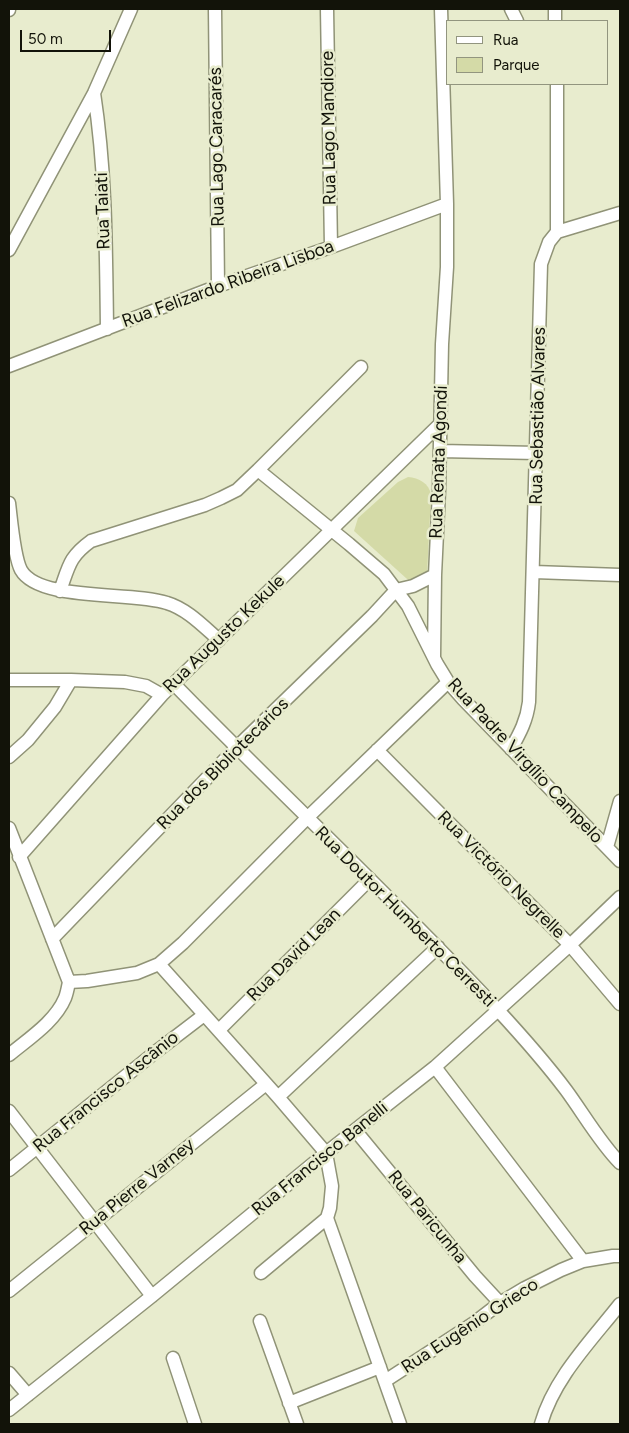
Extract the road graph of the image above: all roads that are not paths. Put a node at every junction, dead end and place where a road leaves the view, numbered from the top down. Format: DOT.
graph roads {
  1 [pos="131,9"];
  2 [pos="215,9"];
  3 [pos="327,9"];
  4 [pos="441,9"];
  5 [pos="511,9"];
  6 [pos="517,20"];
  7 [pos="555,87"];
  8 [pos="94,93"];
  9 [pos="447,204"];
  10 [pos="620,213"];
  11 [pos="557,232"];
  12 [pos="331,246"];
  13 [pos="9,250"];
  14 [pos="218,286"];
  15 [pos="107,329"];
  16 [pos="9,366"];
  17 [pos="361,367"];
  18 [pos="441,423"];
  19 [pos="440,451"];
  20 [pos="537,452"];
  21 [pos="258,470"];
  22 [pos="9,503"];
  23 [pos="331,530"];
  24 [pos="534,572"];
  25 [pos="435,575"];
  26 [pos="620,575"];
  27 [pos="396,590"];
  28 [pos="60,591"];
  29 [pos="219,640"];
  30 [pos="434,657"];
  31 [pos="9,680"];
  32 [pos="71,680"];
  33 [pos="448,682"];
  34 [pos="174,684"];
  35 [pos="162,695"];
  36 [pos="236,748"];
  37 [pos="511,749"];
  38 [pos="378,750"];
  39 [pos="9,757"];
  40 [pos="620,801"];
  41 [pos="308,818"];
  42 [pos="9,828"];
  43 [pos="607,847"];
  44 [pos="19,857"];
  45 [pos="620,861"];
  46 [pos="370,879"];
  47 [pos="620,897"];
  48 [pos="52,940"];
  49 [pos="570,945"];
  50 [pos="438,947"];
  51 [pos="159,964"];
  52 [pos="69,982"];
  53 [pos="620,1004"];
  54 [pos="498,1010"];
  55 [pos="204,1015"];
  56 [pos="219,1030"];
  57 [pos="9,1055"];
  58 [pos="435,1067"];
  59 [pos="266,1084"];
  60 [pos="278,1096"];
  61 [pos="9,1111"];
  62 [pos="355,1130"];
  63 [pos="37,1147"];
  64 [pos="326,1153"];
  65 [pos="620,1163"];
  66 [pos="9,1170"];
  67 [pos="326,1218"];
  68 [pos="95,1222"];
  69 [pos="620,1256"];
  70 [pos="583,1262"];
  71 [pos="261,1273"];
  72 [pos="9,1290"];
  73 [pos="152,1296"];
  74 [pos="500,1303"];
  75 [pos="620,1304"];
  76 [pos="260,1321"];
  77 [pos="173,1358"];
  78 [pos="380,1367"];
  79 [pos="9,1373"];
  80 [pos="385,1381"];
  81 [pos="28,1395"];
  82 [pos="289,1403"];
  83 [pos="9,1410"];
  84 [pos="196,1424"];
  85 [pos="297,1424"];
  86 [pos="400,1424"];
  87 [pos="541,1424"];
  1 -- 8 [label="street"];
  2 -- 14 [label="street, Rua Lago Caracarés"];
  3 -- 12 [label="street, Rua Lago Mandiore"];
  4 -- 9 [label="street, Rua Renata Agondi"];
  5 -- 6 [label="street"];
  7 -- 11 [label="street, Rua Sebastião Alvares"];
  8 -- 13 [label="street"];
  8 -- 15 [label="street, Rua Taiati"];
  9 -- 12 [label="street, Rua Felizardo Ribeira Lisboa"];
  9 -- 18 [label="street, Rua Renata Agondi"];
  10 -- 11 [label="street"];
  11 -- 20 [label="street, Rua Sebastião Alvares"];
  12 -- 14 [label="street, Rua Felizardo Ribeira Lisboa"];
  14 -- 15 [label="street, Rua Felizardo Ribeira Lisboa"];
  15 -- 16 [label="street, Rua Felizardo Ribeira Lisboa"];
  17 -- 21 [label="street"];
  18 -- 19 [label="street, Rua Renata Agondi"];
  18 -- 23 [label="street, Rua Augusto Kekule"];
  19 -- 20 [label="street"];
  19 -- 25 [label="street, Rua Renata Agondi"];
  20 -- 24 [label="street, Rua Sebastião Alvares"];
  21 -- 23 [label="street, Rua Padre Virgílio Campelo"];
  21 -- 28 [label="street"];
  22 -- 28 [label="street"];
  23 -- 27 [label="street, Rua Padre Virgílio Campelo"];
  23 -- 29 [label="street, Rua Augusto Kekule"];
  24 -- 26 [label="street"];
  24 -- 37 [label="street, Rua Sebastião Alvares"];
  25 -- 27 [label="street"];
  25 -- 30 [label="street, Rua Renata Agondi"];
  27 -- 30 [label="street, Rua Padre Virgílio Campelo"];
  27 -- 36 [label="street, Rua dos Bibliotecários"];
  28 -- 29 [label="street"];
  29 -- 34 [label="street, Rua Augusto Kekule"];
  30 -- 33 [label="street, Rua Padre Virgílio Campelo"];
  31 -- 32 [label="street"];
  32 -- 35 [label="street"];
  32 -- 39 [label="street"];
  33 -- 37 [label="street, Rua Padre Virgílio Campelo"];
  33 -- 38 [label="street"];
  34 -- 35 [label="street, Rua Augusto Kekule"];
  34 -- 36 [label="street, Rua Doutor Humberto Cerresti"];
  35 -- 44 [label="street, Rua Augusto Kekule"];
  36 -- 41 [label="street, Rua Doutor Humberto Cerresti"];
  36 -- 48 [label="street, Rua dos Bibliotecários"];
  37 -- 43 [label="street, Rua Padre Virgílio Campelo"];
  38 -- 41 [label="street"];
  38 -- 49 [label="street, Rua Victório Negrelle"];
  40 -- 43 [label="street"];
  41 -- 46 [label="street, Rua Doutor Humberto Cerresti"];
  41 -- 51 [label="street"];
  42 -- 44 [label="street"];
  43 -- 45 [label="street, Rua Padre Virgílio Campelo"];
  44 -- 48 [label="street"];
  46 -- 50 [label="street, Rua Doutor Humberto Cerresti"];
  46 -- 56 [label="street, Rua David Lean"];
  47 -- 49 [label="street, Rua Francisco Banelli"];
  48 -- 52 [label="street"];
  49 -- 53 [label="street, Rua Victório Negrelle"];
  49 -- 54 [label="street, Rua Francisco Banelli"];
  50 -- 54 [label="street, Rua Doutor Humberto Cerresti"];
  50 -- 60 [label="street"];
  51 -- 52 [label="street"];
  51 -- 55 [label="street"];
  52 -- 57 [label="street"];
  54 -- 58 [label="street, Rua Francisco Banelli"];
  54 -- 65 [label="street, Rua Doutor Humberto Cerresti"];
  55 -- 56 [label="street"];
  55 -- 63 [label="street, Rua Francisco Ascânio"];
  56 -- 59 [label="street"];
  58 -- 62 [label="street, Rua Francisco Banelli"];
  58 -- 70 [label="street"];
  59 -- 60 [label="street"];
  59 -- 68 [label="street, Rua Pierre Varney"];
  60 -- 64 [label="street"];
  61 -- 63 [label="street"];
  62 -- 64 [label="street, Rua Francisco Banelli"];
  62 -- 74 [label="street, Rua Paricunha"];
  63 -- 66 [label="street, Rua Francisco Ascânio"];
  63 -- 68 [label="street"];
  64 -- 67 [label="street"];
  64 -- 73 [label="street, Rua Francisco Banelli"];
  67 -- 71 [label="street"];
  67 -- 78 [label="street"];
  68 -- 72 [label="street, Rua Pierre Varney"];
  68 -- 73 [label="street"];
  69 -- 70 [label="street, Rua Eugênio Grieco"];
  70 -- 74 [label="street, Rua Eugênio Grieco"];
  73 -- 81 [label="street, Rua Francisco Banelli"];
  74 -- 80 [label="street, Rua Eugênio Grieco"];
  75 -- 87 [label="street"];
  76 -- 82 [label="street"];
  77 -- 84 [label="street"];
  78 -- 80 [label="street"];
  78 -- 82 [label="street"];
  79 -- 81 [label="street"];
  80 -- 86 [label="street"];
  81 -- 83 [label="street, Rua Francisco Banelli"];
  82 -- 85 [label="street"];
}
